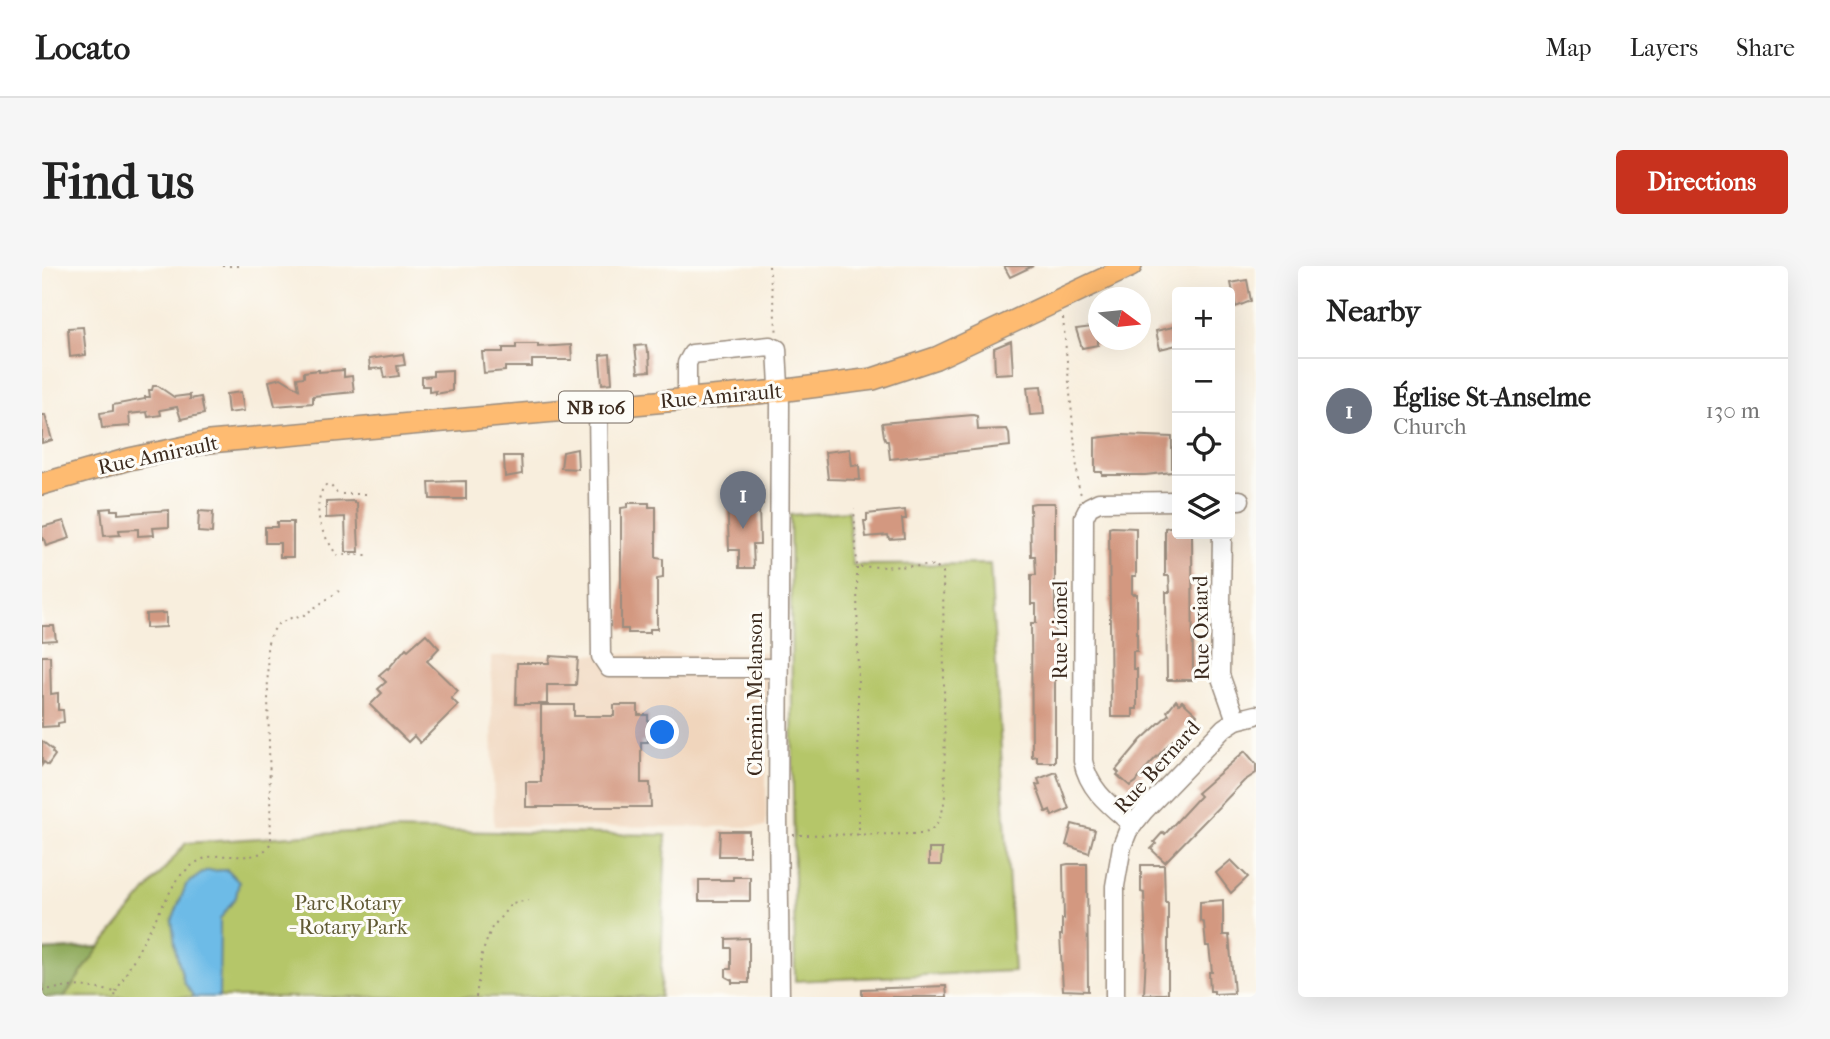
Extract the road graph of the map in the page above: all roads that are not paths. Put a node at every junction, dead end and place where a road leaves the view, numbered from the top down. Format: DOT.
graph roads {
  1 [pos="1131,266"];
  2 [pos="779,391"];
  3 [pos="687,399"];
  4 [pos="598,407"];
  5 [pos="42,484"];
  6 [pos="1172,501"];
  7 [pos="1222,539"];
  8 [pos="778,667"];
  9 [pos="1256,715"];
  10 [pos="1236,720"];
  11 [pos="1133,825"];
  12 [pos="780,997"];
  13 [pos="1115,997"];
  1 -- 2 [label="main road, Rue Amirault / NB 106"];
  2 -- 3 [label="main road, Rue Amirault / NB 106"];
  2 -- 3 [label="street, Chemin Melanson"];
  2 -- 8 [label="street, Chemin Melanson"];
  3 -- 4 [label="main road, Rue Amirault / NB 106"];
  4 -- 5 [label="main road, Rue Amirault / NB 106"];
  4 -- 8 [label="street"];
  6 -- 11 [label="street, Rue Lionel"];
  7 -- 10 [label="street, Rue Oxiard"];
  8 -- 12 [label="street, Chemin Melanson"];
  9 -- 10 [label="street, Rue Bernard"];
  10 -- 11 [label="street, Rue Bernard"];
  11 -- 13 [label="street, Rue Bernard"];
}
